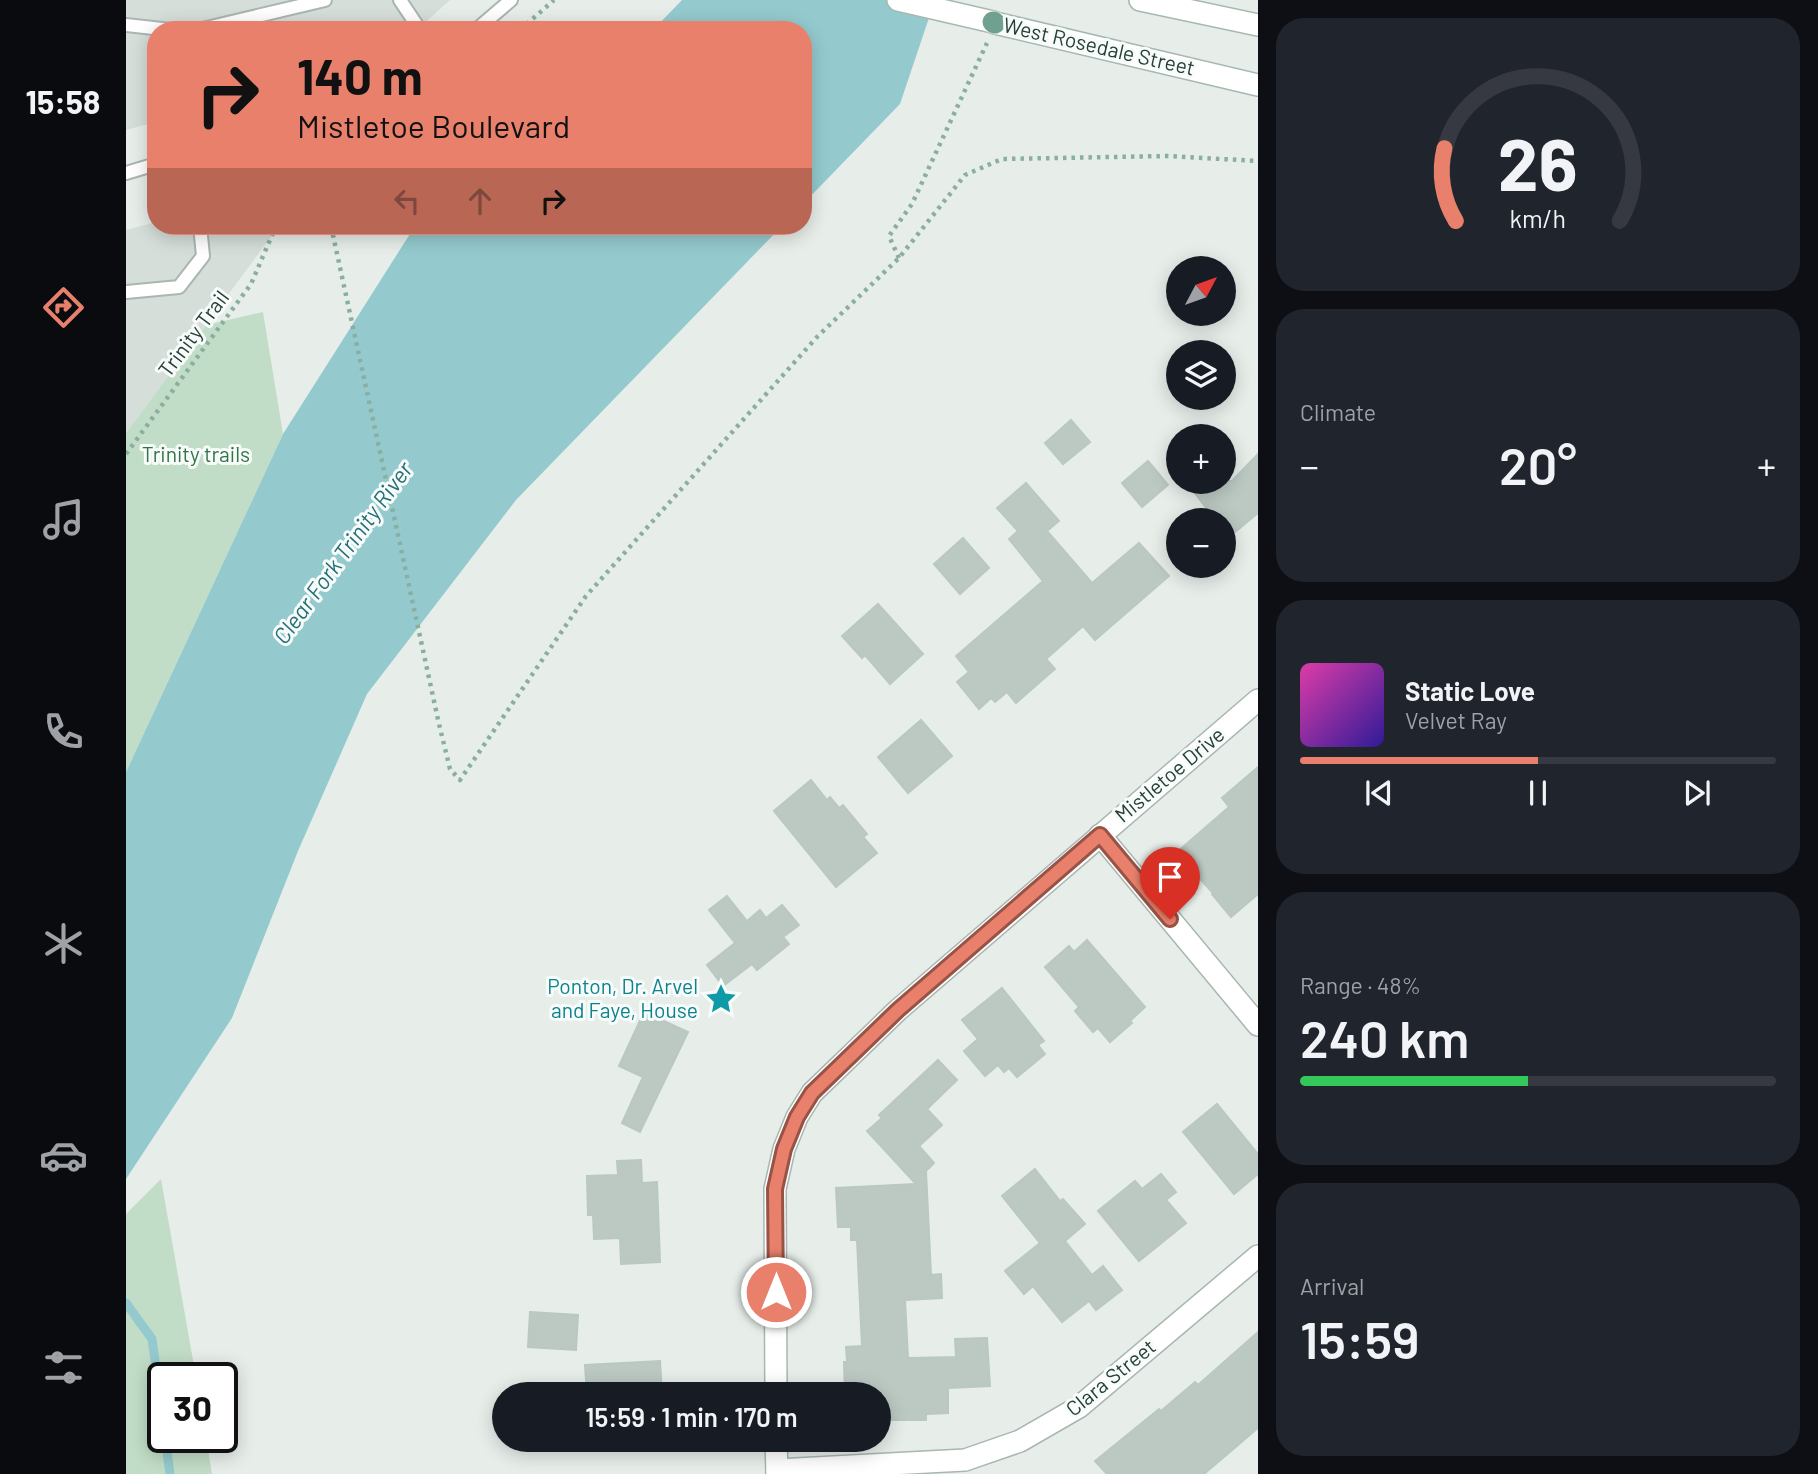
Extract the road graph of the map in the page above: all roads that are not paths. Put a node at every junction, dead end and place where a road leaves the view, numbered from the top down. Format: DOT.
graph roads {
  1 [pos="325,0"];
  2 [pos="400,0"];
  3 [pos="511,0"];
  4 [pos="898,0"];
  5 [pos="1140,0"];
  6 [pos="236,21"];
  7 [pos="414,21"];
  8 [pos="487,21"];
  9 [pos="126,25"];
  10 [pos="1258,25"];
  11 [pos="147,27"];
  12 [pos="1258,85"];
  13 [pos="147,167"];
  14 [pos="126,173"];
  15 [pos="201,235"];
  16 [pos="126,292"];
  17 [pos="1258,700"];
  18 [pos="1100,835"];
  19 [pos="1258,1025"];
  20 [pos="1258,1256"];
  21 [pos="776,1382"];
  22 [pos="776,1452"];
  23 [pos="777,1472"];
  1 -- 6 [label="lane"];
  2 -- 7 [label="lane"];
  3 -- 8 [label="lane"];
  4 -- 12 [label="street, West Rosedale Street"];
  5 -- 10 [label="street"];
  9 -- 11 [label="lane"];
  13 -- 14 [label="lane"];
  15 -- 16 [label="lane"];
  17 -- 18 [label="street, Mistletoe Drive"];
  18 -- 19 [label="street"];
  18 -- 21 [label="street, Mistletoe Drive"];
  20 -- 23 [label="street, Clara Street"];
  22 -- 23 [label="street"];
}
